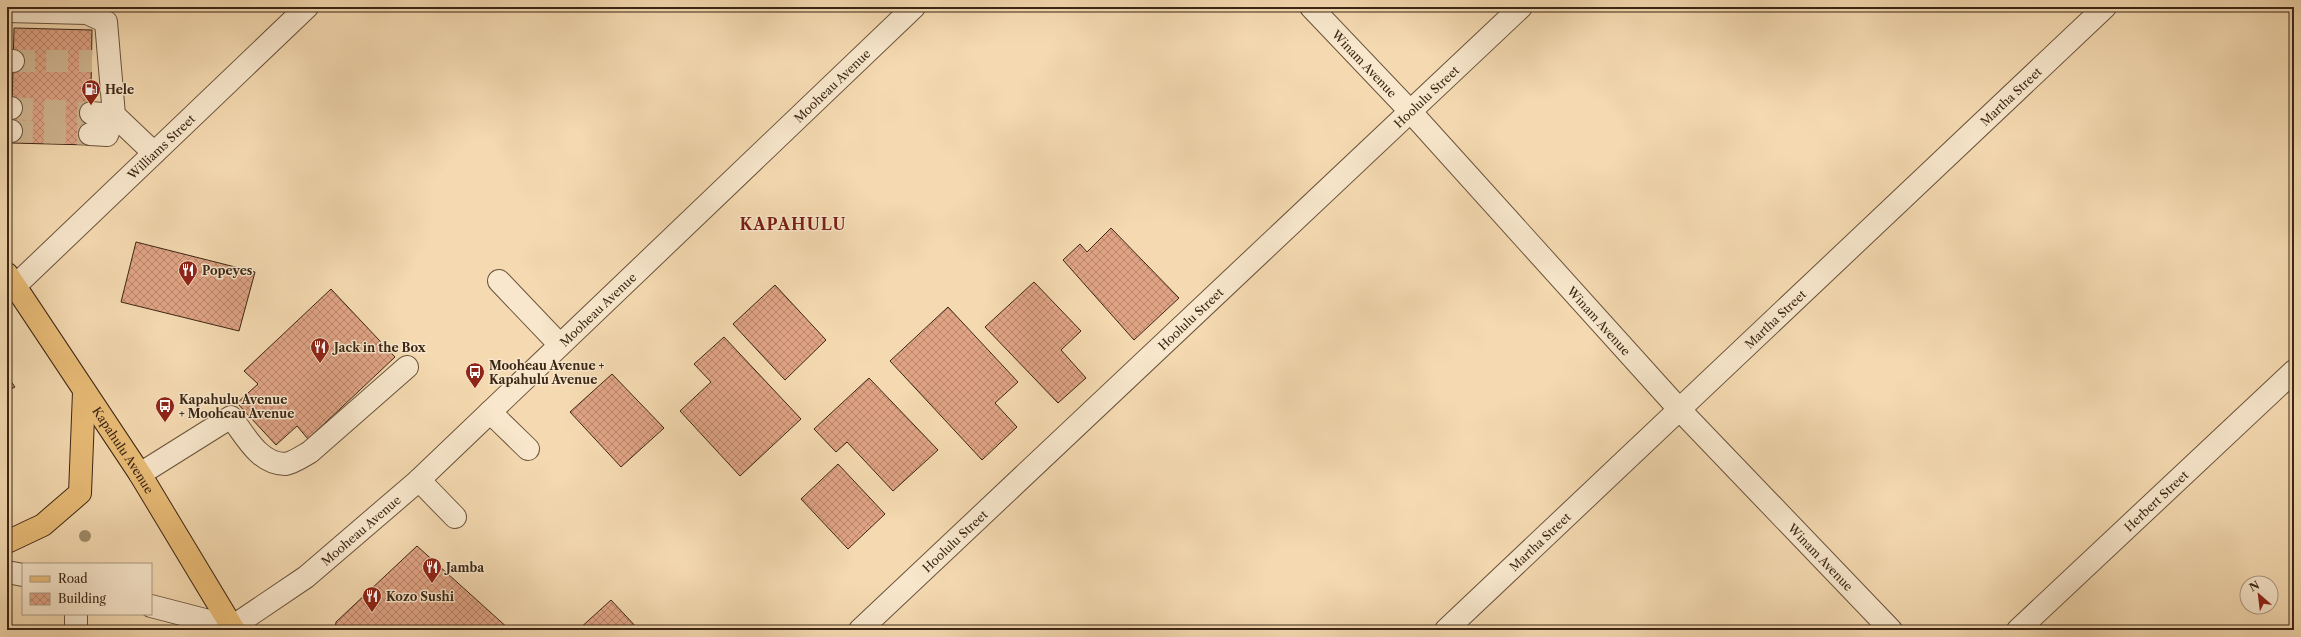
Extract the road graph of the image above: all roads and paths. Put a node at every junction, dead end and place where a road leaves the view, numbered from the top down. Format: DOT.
graph roads {
  1 [pos="307,7"];
  2 [pos="914,7"];
  3 [pos="1311,7"];
  4 [pos="1521,7"];
  5 [pos="2105,7"];
  6 [pos="7,11"];
  7 [pos="1410,111"];
  8 [pos="114,115"];
  9 [pos="90,124"];
  10 [pos="154,154"];
  11 [pos="11,280"];
  12 [pos="498,281"];
  13 [pos="560,345"];
  14 [pos="407,367"];
  15 [pos="2294,371"];
  16 [pos="84,392"];
  17 [pos="1680,409"];
  18 [pos="490,412"];
  19 [pos="528,449"];
  20 [pos="140,474"];
  21 [pos="419,480"];
  22 [pos="455,517"];
  23 [pos="7,542"];
  24 [pos="7,572"];
  25 [pos="22,575"];
  26 [pos="152,606"];
  27 [pos="76,615"];
  28 [pos="233,628"];
  29 [pos="76,630"];
  30 [pos="860,630"];
  31 [pos="1446,630"];
  32 [pos="1891,630"];
  33 [pos="2018,630"];
  1 -- 10 [label="street, Williams Street"];
  2 -- 13 [label="street, Mooheau Avenue"];
  3 -- 7 [label="street, Winam Avenue"];
  4 -- 7 [label="street, Hoolulu Street"];
  5 -- 17 [label="street, Martha Street"];
  6 -- 8 [label="street"];
  7 -- 17 [label="street, Winam Avenue"];
  7 -- 30 [label="street, Hoolulu Street"];
  8 -- 9 [label="street"];
  8 -- 10 [label="street"];
  10 -- 11 [label="street, Williams Street"];
  11 -- 16 [label="main road, Kapahulu Avenue"];
  12 -- 13 [label="street"];
  13 -- 18 [label="street, Mooheau Avenue"];
  14 -- 20 [label="street"];
  15 -- 33 [label="street, Herbert Street"];
  16 -- 20 [label="main road, Kapahulu Avenue"];
  16 -- 23 [label="main road"];
  17 -- 31 [label="street, Martha Street"];
  17 -- 32 [label="street, Winam Avenue"];
  18 -- 19 [label="street"];
  18 -- 21 [label="street, Mooheau Avenue"];
  20 -- 28 [label="main road, Kapahulu Avenue"];
  21 -- 22 [label="street"];
  21 -- 28 [label="street, Mooheau Avenue"];
  24 -- 25 [label="street"];
  26 -- 28 [label="street"];
  27 -- 29 [label="street"];
}
